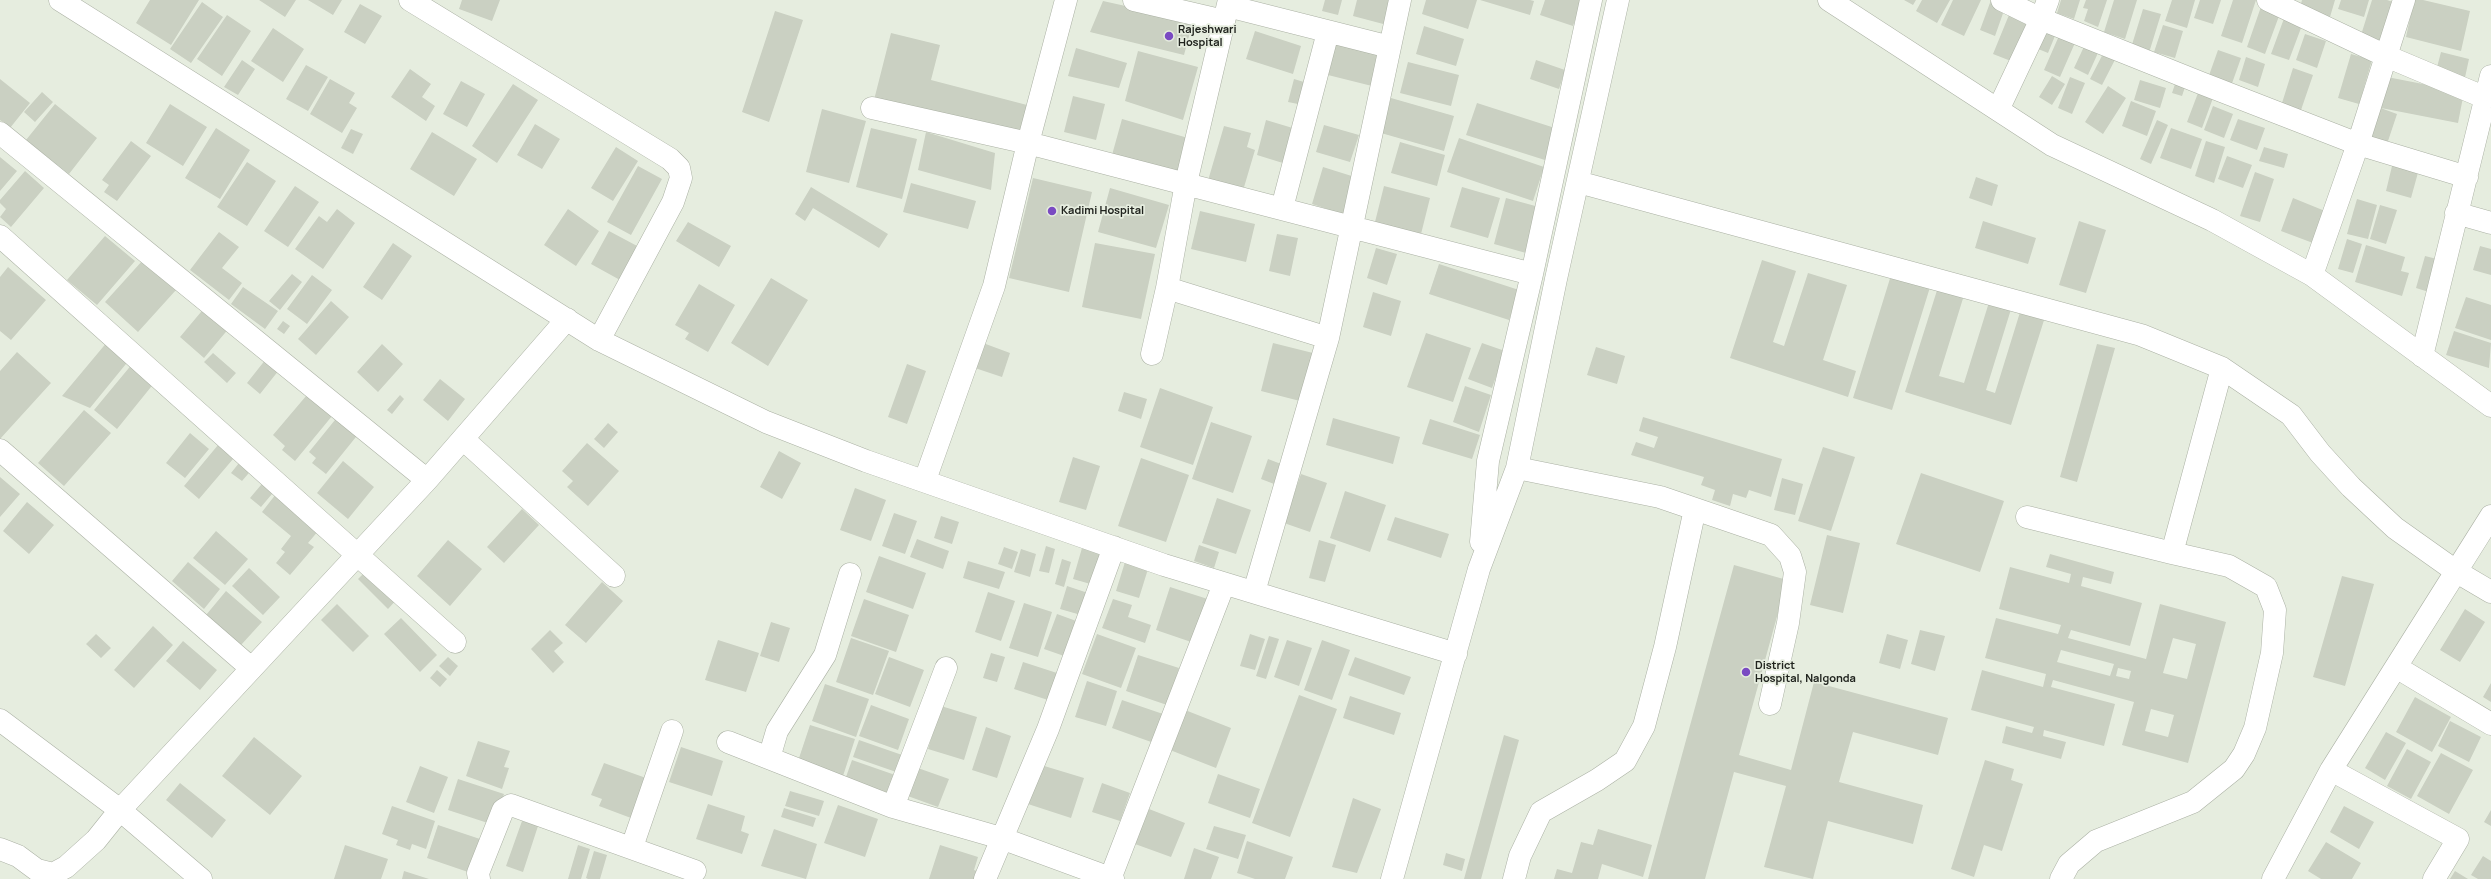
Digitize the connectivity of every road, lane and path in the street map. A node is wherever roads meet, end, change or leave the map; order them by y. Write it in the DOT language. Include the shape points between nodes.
graph roads {
  1 [pos="60,0"];
  2 [pos="410,0"];
  3 [pos="1066,0"];
  4 [pos="1134,0"];
  5 [pos="1400,0"];
  6 [pos="1591,0"];
  7 [pos="1618,0"];
  8 [pos="1829,0"];
  9 [pos="2002,0"];
  10 [pos="2268,0"];
  11 [pos="2404,0"];
  12 [pos="1227,9"];
  13 [pos="2045,9"];
  14 [pos="1328,32"];
  15 [pos="1390,47"];
  16 [pos="2386,56"];
  17 [pos="2491,76"];
  18 [pos="2486,98"];
  19 [pos="872,108"];
  20 [pos="1998,110"];
  21 [pos="0,133"];
  22 [pos="1028,143"];
  23 [pos="2358,144"];
  24 [pos="2467,177"];
  25 [pos="1578,182"];
  26 [pos="1186,183"];
  27 [pos="1282,208"];
  28 [pos="2456,213"];
  29 [pos="2491,223"];
  30 [pos="1351,226"];
  31 [pos="0,236"];
  32 [pos="1532,274"];
  33 [pos="2312,275"];
  34 [pos="1167,288"];
  35 [pos="567,319"];
  36 [pos="1328,338"];
  37 [pos="599,340"];
  38 [pos="1152,354"];
  39 [pos="2422,356"];
  40 [pos="2222,368"];
  41 [pos="2491,406"];
  42 [pos="463,439"];
  43 [pos="0,450"];
  44 [pos="1517,468"];
  45 [pos="426,480"];
  46 [pos="924,480"];
  47 [pos="1696,509"];
  48 [pos="2491,516"];
  49 [pos="2027,517"];
  50 [pos="1114,547"];
  51 [pos="357,552"];
  52 [pos="2172,553"];
  53 [pos="1479,569"];
  54 [pos="2457,572"];
  55 [pos="850,574"];
  56 [pos="614,576"];
  57 [pos="1224,584"];
  58 [pos="1254,592"];
  59 [pos="2491,592"];
  60 [pos="455,642"];
  61 [pos="1456,654"];
  62 [pos="2396,667"];
  63 [pos="251,668"];
  64 [pos="946,668"];
  65 [pos="1770,704"];
  66 [pos="0,720"];
  67 [pos="2491,724"];
  68 [pos="672,731"];
  69 [pos="728,742"];
  70 [pos="769,758"];
  71 [pos="2331,770"];
  72 [pos="893,807"];
  73 [pos="120,810"];
  74 [pos="1001,838"];
  75 [pos="632,847"];
  76 [pos="0,849"];
  77 [pos="695,871"];
  78 [pos="49,876"];
  79 [pos="201,879"];
  80 [pos="479,879"];
  81 [pos="985,879"];
  82 [pos="1111,879"];
  83 [pos="1392,879"];
  84 [pos="1514,879"];
  85 [pos="2061,879"];
  86 [pos="2272,879"];
  87 [pos="2434,879"];
  1 -- 35 [label="street"];
  2 -- 37 [label="street" via="670,159 679,168 681,178 673,202"];
  3 -- 22 [label="street"];
  4 -- 12 [label="street"];
  5 -- 15 [label="street"];
  6 -- 32 [label="street"];
  7 -- 25 [label="street"];
  8 -- 20 [label="street"];
  9 -- 13 [label="street"];
  10 -- 16 [label="street"];
  11 -- 16 [label="street"];
  12 -- 14 [label="street"];
  12 -- 26 [label="street"];
  13 -- 20 [label="street"];
  13 -- 23 [label="street"];
  14 -- 15 [label="street"];
  14 -- 27 [label="street"];
  15 -- 30 [label="street"];
  16 -- 18 [label="street"];
  16 -- 23 [label="street"];
  17 -- 18 [label="street"];
  18 -- 24 [label="street"];
  19 -- 22 [label="street"];
  20 -- 33 [label="street" via="2052,145 2212,220"];
  21 -- 45 [label="street"];
  22 -- 26 [label="street"];
  22 -- 46 [label="street" via="994,286"];
  23 -- 24 [label="street"];
  23 -- 33 [label="street"];
  24 -- 28 [label="street"];
  25 -- 40 [label="street" via="2141,335"];
  25 -- 44 [label="street"];
  26 -- 27 [label="street"];
  26 -- 34 [label="street"];
  27 -- 30 [label="street"];
  28 -- 29 [label="street"];
  28 -- 39 [label="street"];
  30 -- 32 [label="street"];
  30 -- 36 [label="street"];
  31 -- 51 [label="street"];
  32 -- 53 [label="street" via="1488,460"];
  33 -- 39 [label="street"];
  34 -- 36 [label="street"];
  34 -- 38 [label="street"];
  35 -- 37 [label="street"];
  35 -- 42 [label="street"];
  36 -- 58 [label="street"];
  37 -- 46 [label="street" via="766,422 866,461"];
  39 -- 41 [label="street"];
  40 -- 52 [label="street"];
  40 -- 54 [label="street" via="2291,415 2320,453 2351,487 2395,528"];
  42 -- 45 [label="street"];
  42 -- 56 [label="street"];
  43 -- 63 [label="street"];
  44 -- 47 [label="street" via="1660,497"];
  44 -- 53 [label="street"];
  45 -- 51 [label="street"];
  46 -- 50 [label="street"];
  47 -- 65 [label="street" via="1771,535 1790,556 1795,572 1792,597"];
  47 -- 84 [label="street" via="1665,647 1644,726 1625,761 1541,812 1520,856"];
  48 -- 54 [label="street"];
  49 -- 52 [label="street"];
  50 -- 57 [label="street"];
  50 -- 74 [label="street" via="1048,729"];
  51 -- 60 [label="street"];
  51 -- 63 [label="street"];
  52 -- 85 [label="street" via="2229,566 2266,587 2275,610 2272,653 2255,728 2244,754 2234,769 2193,802 2096,841 2069,864"];
  53 -- 61 [label="street"];
  54 -- 59 [label="street"];
  54 -- 62 [label="street"];
  55 -- 70 [label="street" via="825,655 777,731"];
  57 -- 58 [label="street"];
  57 -- 82 [label="street"];
  58 -- 61 [label="street"];
  61 -- 83 [label="street"];
  62 -- 67 [label="street"];
  62 -- 71 [label="street"];
  63 -- 73 [label="street"];
  64 -- 72 [label="street"];
  66 -- 73 [label="street"];
  68 -- 75 [label="street"];
  69 -- 70 [label="street"];
  70 -- 72 [label="street"];
  71 -- 86 [label="street"];
  71 -- 87 [label="street" via="2458,839"];
  72 -- 74 [label="street"];
  73 -- 78 [label="street" via="96,840 66,867"];
  73 -- 79 [label="street"];
  74 -- 81 [label="street"];
  74 -- 82 [label="street"];
  75 -- 77 [label="street"];
  75 -- 80 [label="street" via="510,805 503,810 478,873"];
  76 -- 78 [label="street" via="18,856"];
}
